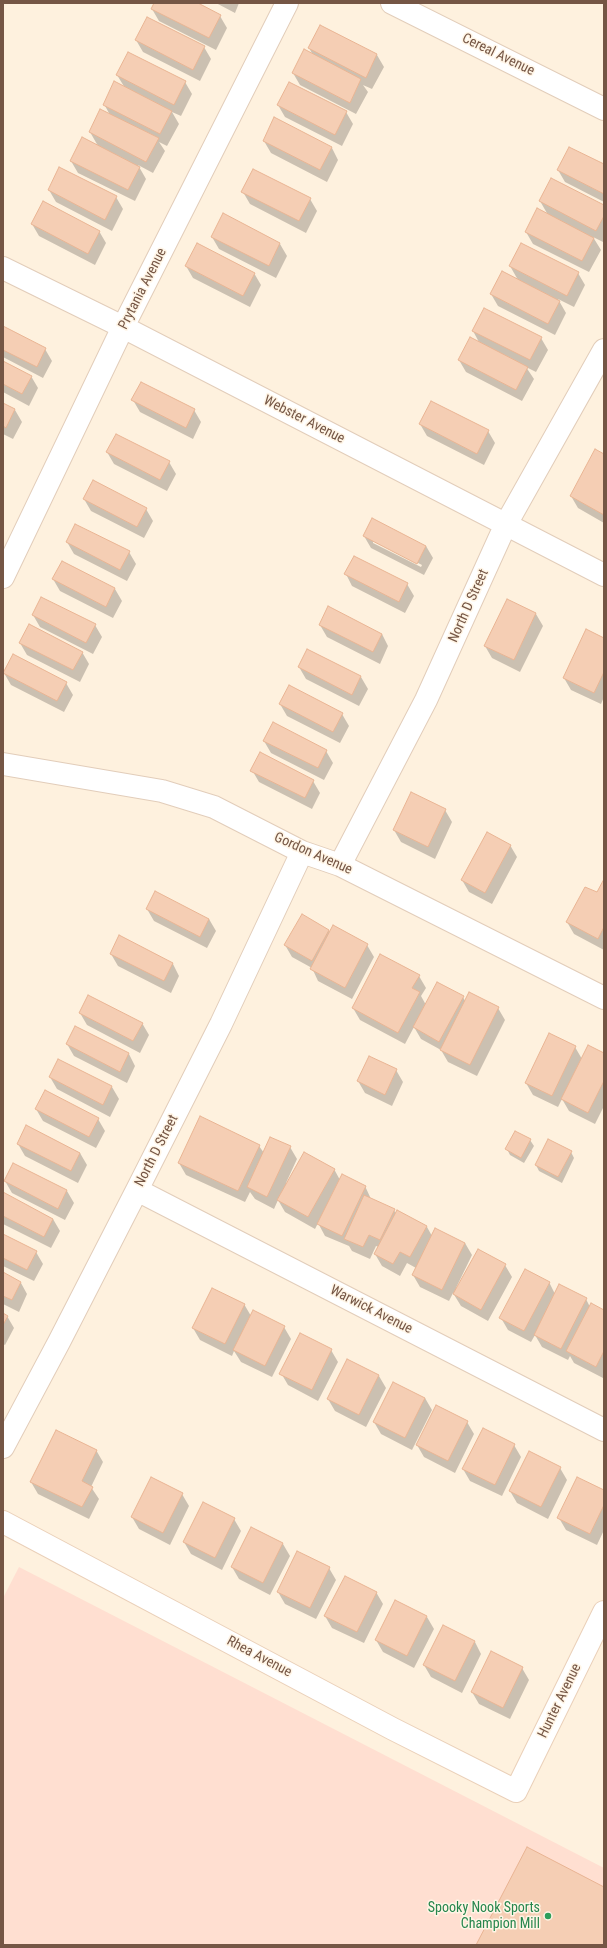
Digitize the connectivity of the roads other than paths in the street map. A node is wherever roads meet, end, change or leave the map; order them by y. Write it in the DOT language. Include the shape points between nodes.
graph roads {
  1 [pos="287,3"];
  2 [pos="392,3"];
  3 [pos="604,109"];
  4 [pos="3,268"];
  5 [pos="123,327"];
  6 [pos="604,350"];
  7 [pos="505,526"];
  8 [pos="604,575"];
  9 [pos="3,577"];
  10 [pos="3,764"];
  11 [pos="302,852"];
  12 [pos="340,865"];
  13 [pos="604,998"];
  14 [pos="137,1190"];
  15 [pos="604,1430"];
  16 [pos="3,1447"];
  17 [pos="3,1522"];
  18 [pos="604,1612"];
  19 [pos="516,1791"];
  1 -- 5 [label="street, Prytania Avenue"];
  2 -- 3 [label="street, Cereal Avenue"];
  4 -- 5 [label="street, Webster Avenue"];
  5 -- 7 [label="street, Webster Avenue"];
  5 -- 9 [label="street, Prytania Avenue"];
  6 -- 7 [label="street, North D Street"];
  7 -- 8 [label="street, Webster Avenue"];
  7 -- 12 [label="street, North D Street" via="426,700"];
  10 -- 11 [label="street, Gordon Avenue" via="162,791 214,807"];
  11 -- 12 [label="street, Gordon Avenue"];
  11 -- 14 [label="street, North D Street" via="221,1024"];
  12 -- 13 [label="street, Gordon Avenue"];
  14 -- 15 [label="street, Warwick Avenue"];
  14 -- 16 [label="street, North D Street"];
  17 -- 19 [label="street, Rhea Avenue" via="393,1729"];
  18 -- 19 [label="street, Hunter Avenue"];
}
